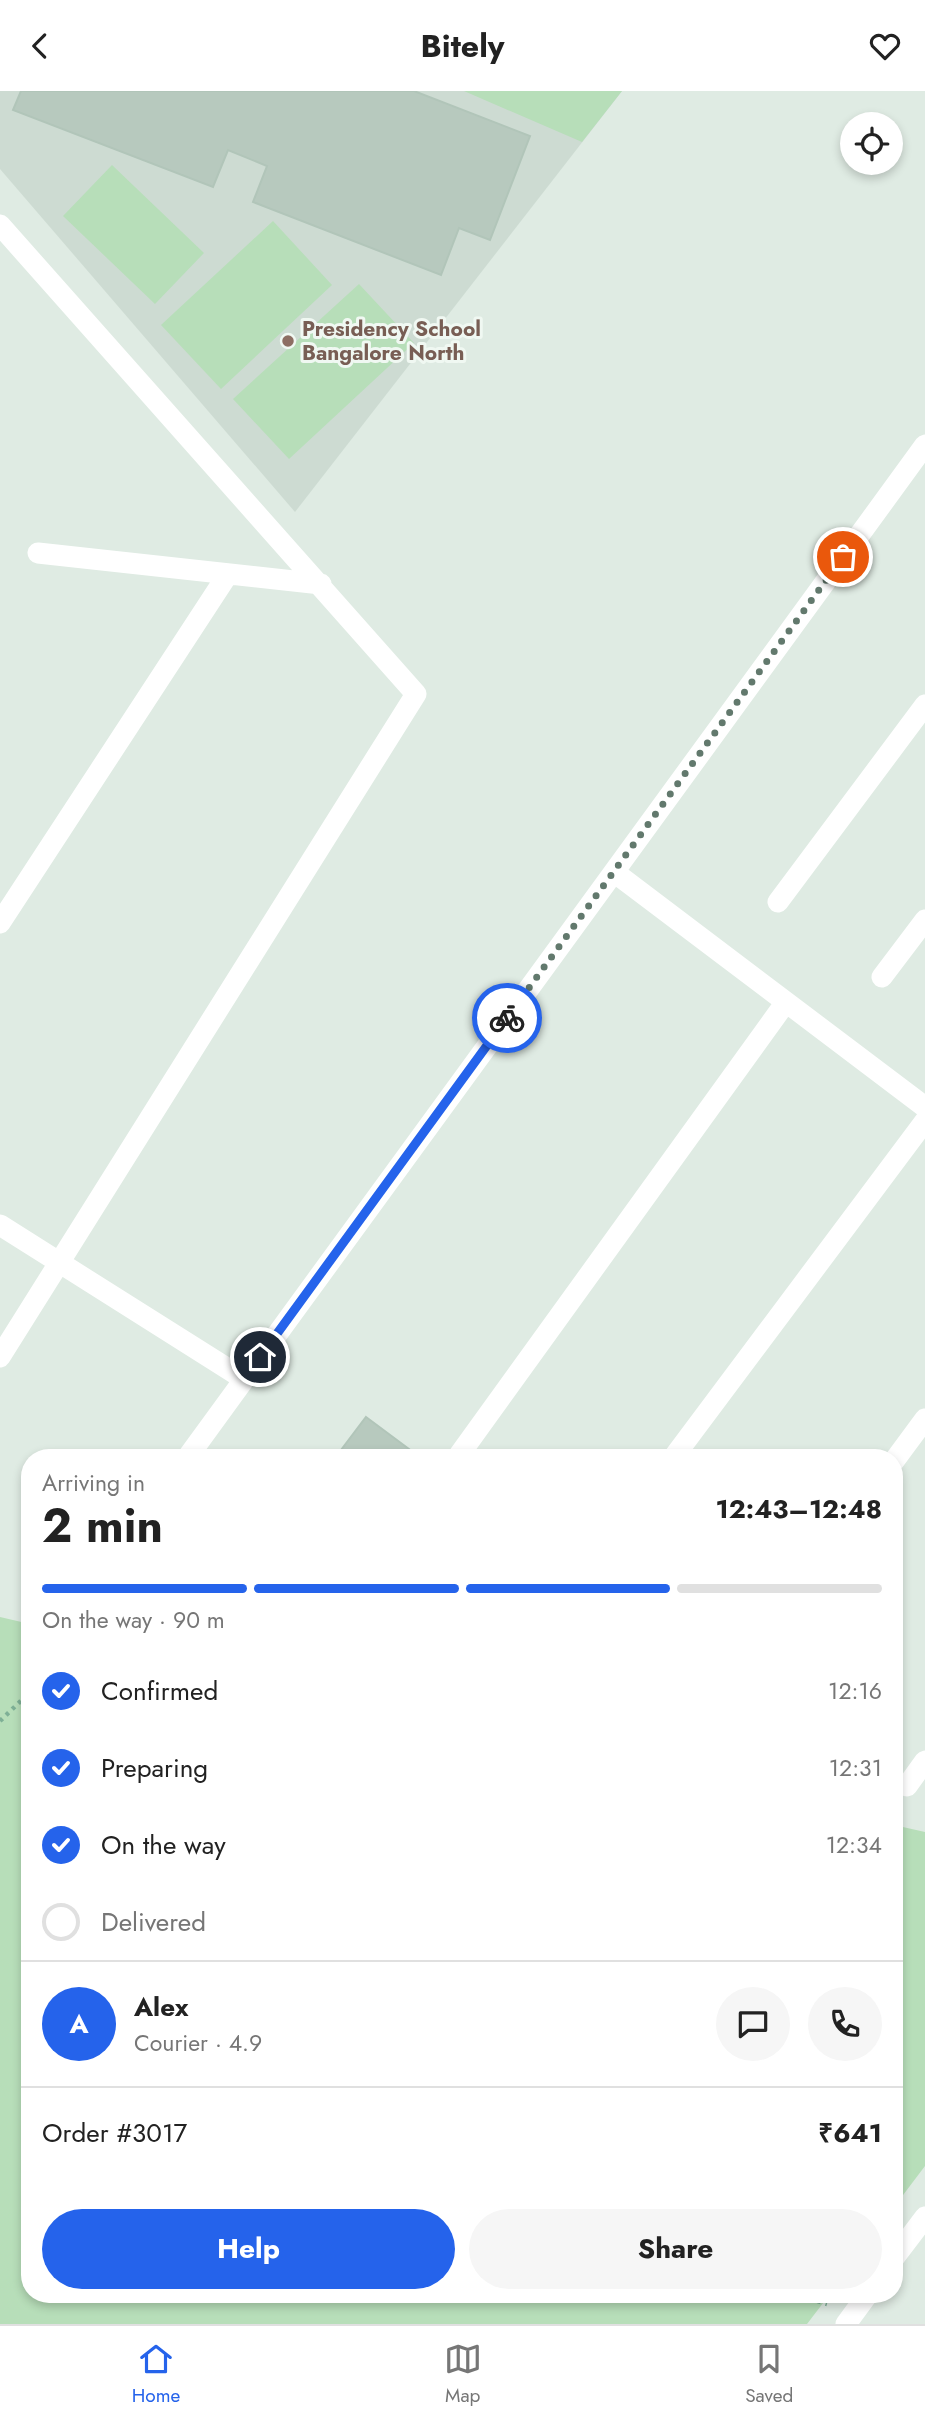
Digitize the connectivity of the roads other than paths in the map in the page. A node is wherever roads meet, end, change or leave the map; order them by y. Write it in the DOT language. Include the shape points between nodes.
graph roads {
  1 [pos="1,228"];
  2 [pos="925,445"];
  3 [pos="38,553"];
  4 [pos="228,573"];
  5 [pos="321,584"];
  6 [pos="925,705"];
  7 [pos="614,871"];
  8 [pos="778,902"];
  9 [pos="925,920"];
  10 [pos="0,923"];
  11 [pos="882,977"];
  12 [pos="786,1002"];
  13 [pos="925,1107"];
  14 [pos="925,1121"];
  15 [pos="0,1225"];
  16 [pos="60,1262"];
  17 [pos="0,1357"];
  18 [pos="244,1379"];
  19 [pos="925,1419"];
  20 [pos="193,1449"];
  21 [pos="463,1449"];
  22 [pos="680,1449"];
  23 [pos="903,1449"];
  24 [pos="925,1761"];
  25 [pos="907,1786"];
  26 [pos="925,2217"];
  27 [pos="903,2246"];
  28 [pos="861,2303"];
  29 [pos="846,2324"];
  1 -- 5 [label="street"];
  2 -- 7 [label="street"];
  3 -- 4 [label="street"];
  4 -- 5 [label="street"];
  4 -- 10 [label="street"];
  5 -- 16 [label="street" via="416,694"];
  6 -- 8 [label="street"];
  7 -- 12 [label="street"];
  7 -- 18 [label="street"];
  9 -- 11 [label="street"];
  12 -- 13 [label="street"];
  12 -- 21 [label="street"];
  14 -- 22 [label="street"];
  15 -- 16 [label="street"];
  16 -- 17 [label="street"];
  16 -- 18 [label="street"];
  18 -- 20 [label="street"];
  19 -- 23 [label="street"];
  24 -- 25 [label="street"];
  26 -- 27 [label="street"];
  28 -- 29 [label="street"];
}
